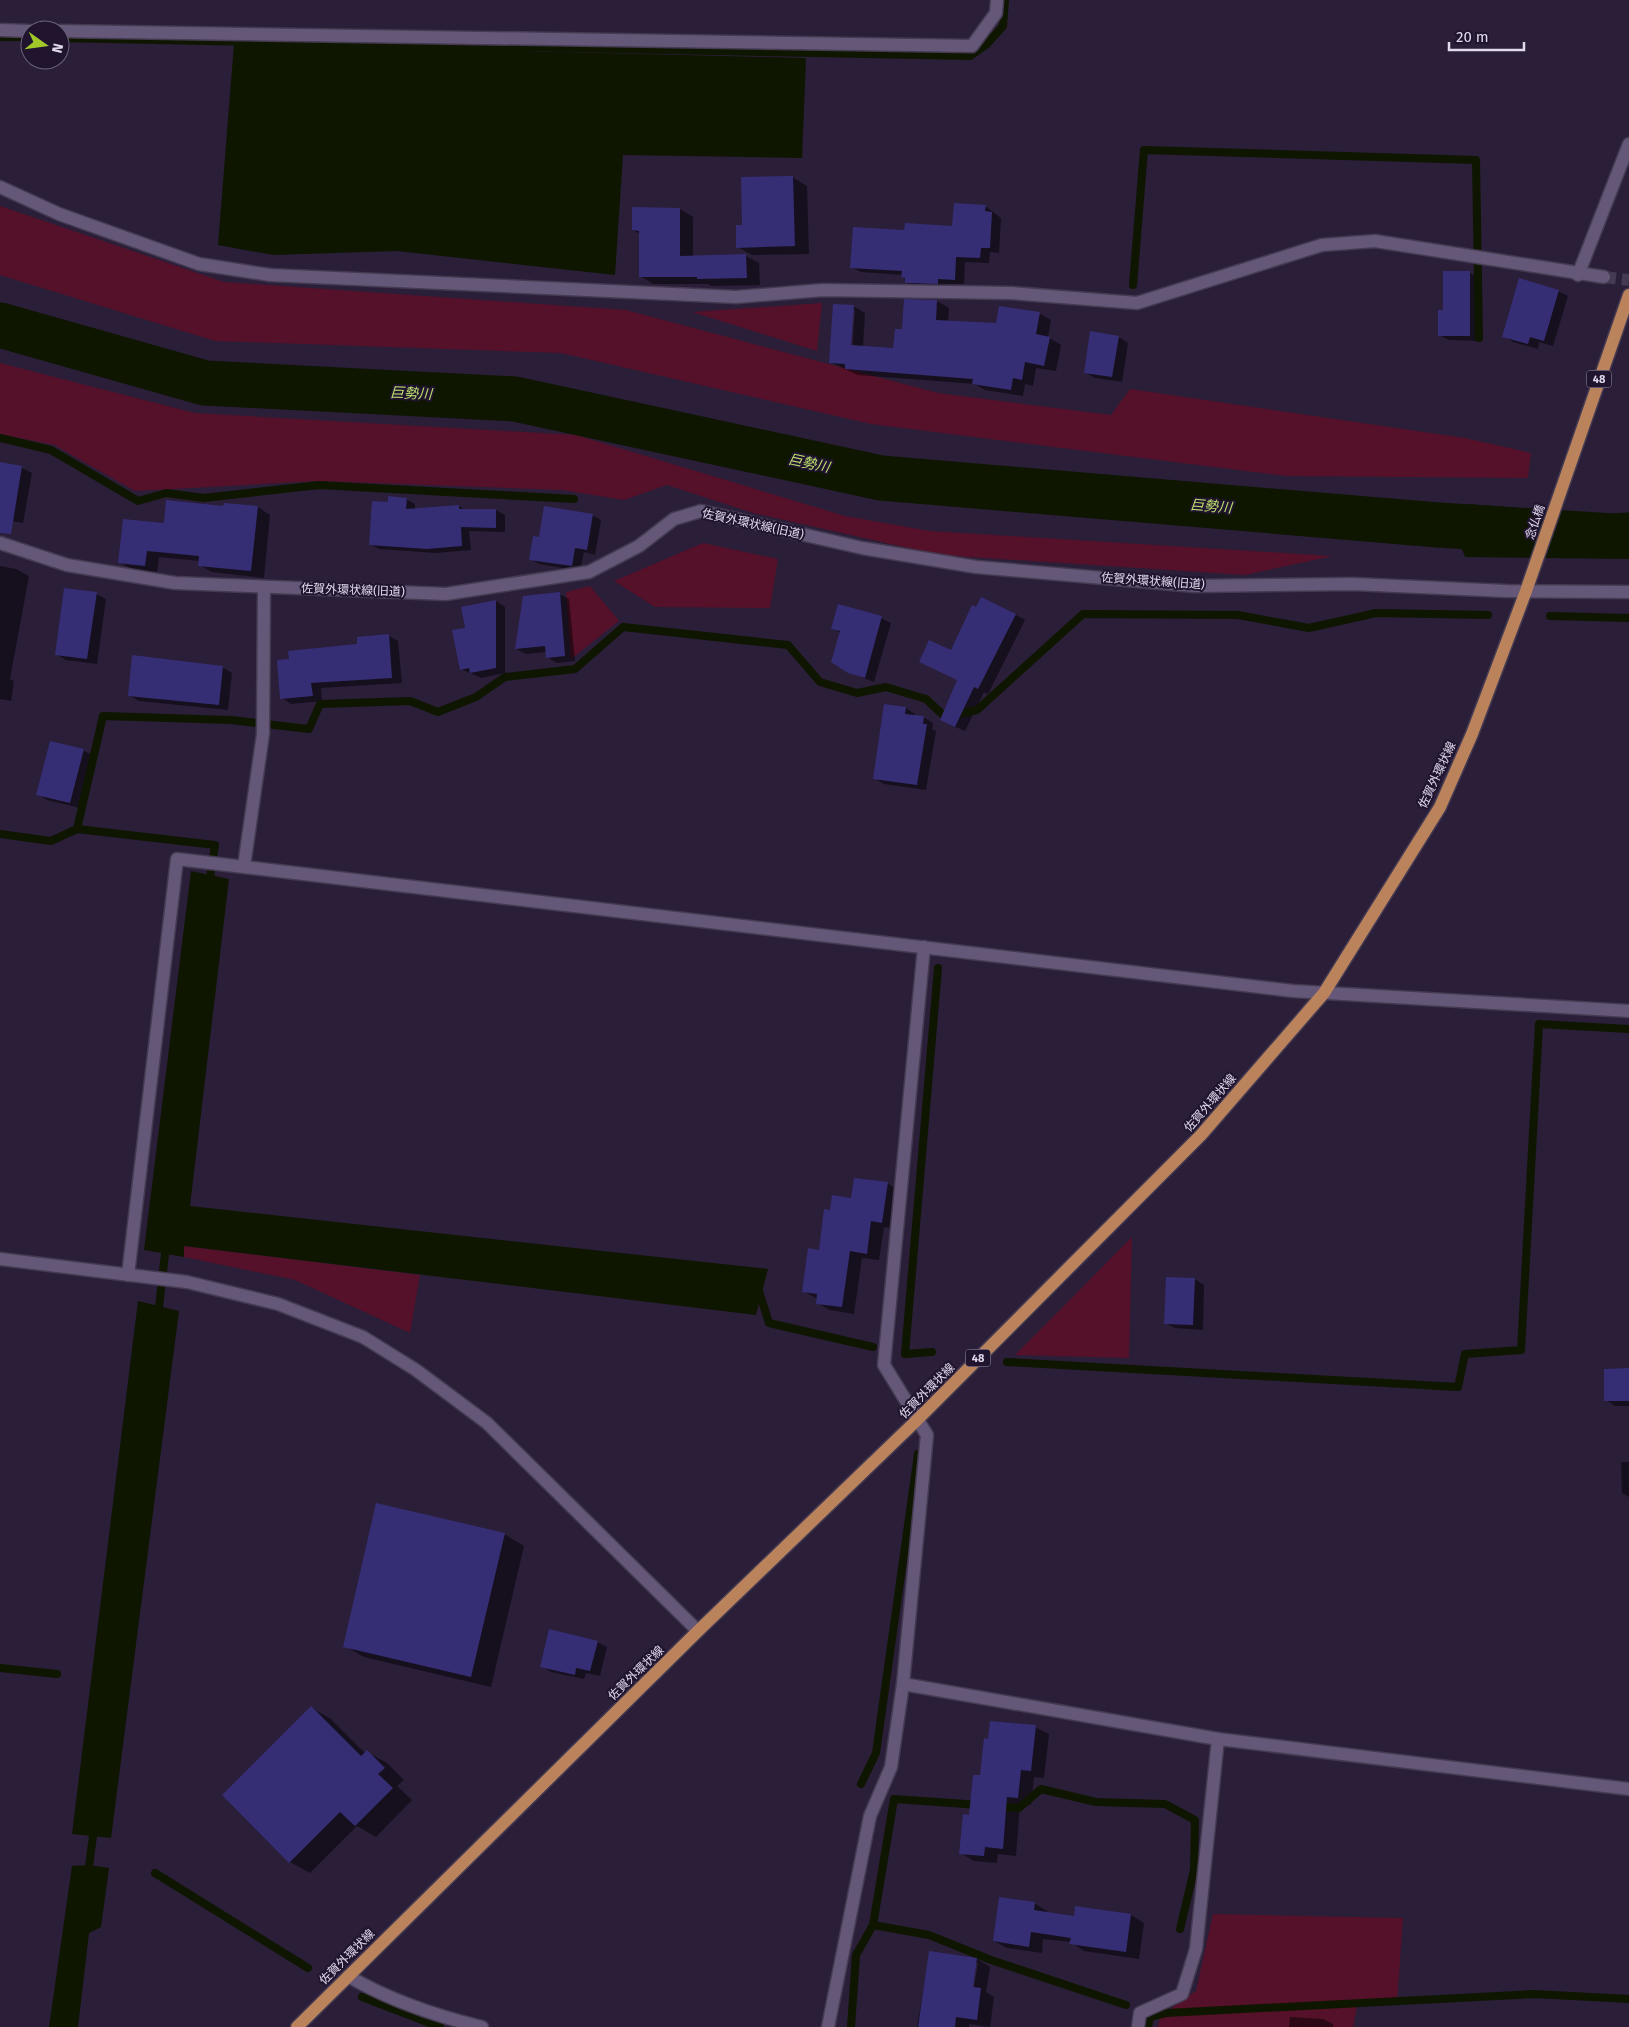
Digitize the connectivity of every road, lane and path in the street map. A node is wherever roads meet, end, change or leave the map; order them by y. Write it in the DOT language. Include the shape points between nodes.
graph roads {
  1 [pos="997,0"];
  2 [pos="0,30"];
  3 [pos="20,31"];
  4 [pos="70,31"];
  5 [pos="1629,144"];
  6 [pos="0,187"];
  7 [pos="1578,275"];
  8 [pos="1604,277"];
  9 [pos="1629,295"];
  10 [pos="0,543"];
  11 [pos="264,587"];
  12 [pos="1526,591"];
  13 [pos="1629,592"];
  14 [pos="244,866"];
  15 [pos="924,947"];
  16 [pos="1324,993"];
  17 [pos="1629,1011"];
  18 [pos="0,1259"];
  19 [pos="128,1275"];
  20 [pos="916,1421"];
  21 [pos="698,1632"];
  22 [pos="903,1684"];
  23 [pos="1218,1739"];
  24 [pos="1629,1789"];
  25 [pos="348,1976"];
  26 [pos="297,2027"];
  27 [pos="482,2027"];
  28 [pos="828,2027"];
  29 [pos="1138,2027"];
  1 -- 4 [label="street" via="996,13 972,46"];
  2 -- 3 [label="street"];
  5 -- 7 [label="street"];
  6 -- 7 [label="street" via="59,214 199,264 270,275 736,297 822,290 1011,292 1137,303 1322,244 1375,241"];
  7 -- 8 [label="street"];
  9 -- 12 [label="main road, 念仏橋 / 48"];
  10 -- 11 [label="street, 佐賀外環状線(旧道)" via="67,565 175,583"];
  11 -- 12 [label="street, 佐賀外環状線(旧道)" via="446,594 589,572 638,546 674,519 701,511 862,548 976,567 1195,586 1353,584"];
  11 -- 14 [label="street" via="263,734"];
  12 -- 13 [label="street, 佐賀外環状線(旧道)"];
  12 -- 16 [label="main road, 佐賀外環状線 / 48" via="1472,734 1440,806"];
  14 -- 15 [label="street"];
  14 -- 19 [label="street" via="178,859"];
  15 -- 16 [label="street"];
  15 -- 20 [label="street" via="884,1365"];
  16 -- 17 [label="street"];
  16 -- 20 [label="main road, 佐賀外環状線 / 48" via="1201,1135"];
  18 -- 19 [label="street"];
  19 -- 21 [label="street" via="187,1282 278,1304 363,1337 416,1370 487,1423"];
  20 -- 21 [label="main road, 佐賀外環状線 / 48"];
  20 -- 22 [label="street" via="927,1435"];
  21 -- 25 [label="main road, 佐賀外環状線 / 48"];
  22 -- 23 [label="street"];
  22 -- 28 [label="street" via="891,1767 870,1816"];
  23 -- 24 [label="street"];
  23 -- 29 [label="street" via="1196,1949 1182,1994 1140,2013"];
  25 -- 26 [label="main road, 佐賀外環状線 / 48"];
  25 -- 27 [label="street" via="446,2018"];
}
